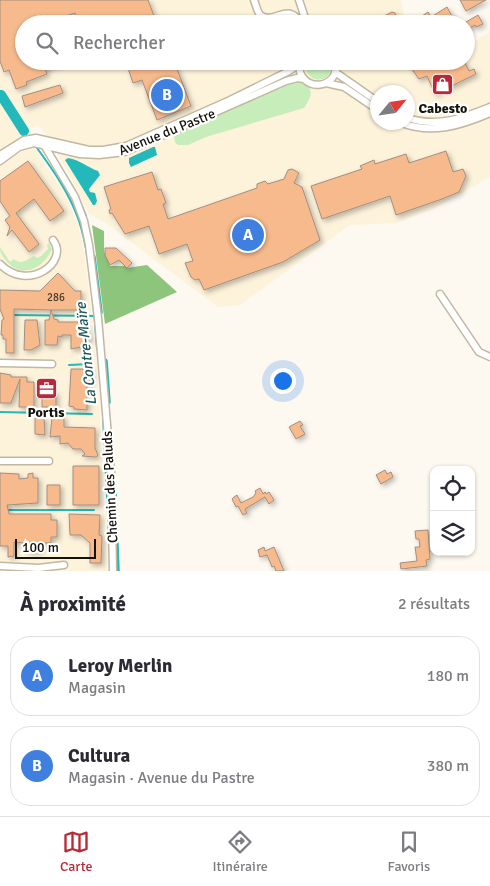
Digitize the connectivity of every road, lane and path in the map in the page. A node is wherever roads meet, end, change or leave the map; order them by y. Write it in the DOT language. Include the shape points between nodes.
graph roads {
  1 [pos="254,0"];
  2 [pos="299,1"];
  3 [pos="286,11"];
  4 [pos="261,15"];
  5 [pos="275,15"];
  6 [pos="296,15"];
  7 [pos="304,15"];
  8 [pos="290,70"];
  9 [pos="300,70"];
  10 [pos="336,72"];
  11 [pos="304,79"];
  12 [pos="326,83"];
  13 [pos="370,96"];
  14 [pos="370,105"];
  15 [pos="490,107"];
  16 [pos="490,113"];
  17 [pos="415,120"];
  18 [pos="415,127"];
  19 [pos="44,145"];
  20 [pos="0,155"];
  21 [pos="0,161"];
  22 [pos="53,240"];
  23 [pos="0,264"];
  24 [pos="440,294"];
  25 [pos="490,358"];
  26 [pos="0,363"];
  27 [pos="52,364"];
  28 [pos="0,461"];
  29 [pos="50,461"];
  30 [pos="64,565"];
  31 [pos="0,566"];
  32 [pos="113,571"];
  1 -- 4 [label="street"];
  2 -- 3 [label="street"];
  2 -- 7 [label="street"];
  3 -- 5 [label="street"];
  3 -- 6 [label="street"];
  8 -- 20 [label="street, Avenue du Pastre" via="126,146 89,150 44,139 27,139"];
  9 -- 11 [label="street"];
  10 -- 12 [label="street"];
  10 -- 13 [label="street"];
  11 -- 12 [label="street" via="314,85"];
  11 -- 19 [label="street, Avenue du Pastre" via="286,81 124,152 80,154"];
  12 -- 14 [label="street" via="344,87"];
  15 -- 17 [label="street" via="447,122"];
  16 -- 18 [label="street" via="444,129"];
  19 -- 21 [label="street, Avenue du Pastre" via="27,144"];
  19 -- 32 [label="street, Chemin des Paluds" via="75,197 90,244 111,472"];
  22 -- 23 [label="street" via="57,246 56,257 40,273 29,277 17,276"];
  24 -- 25 [label="street" via="479,352"];
  26 -- 27 [label="street"];
  28 -- 29 [label="street"];
  30 -- 31 [label="street" via="38,568"];
}
